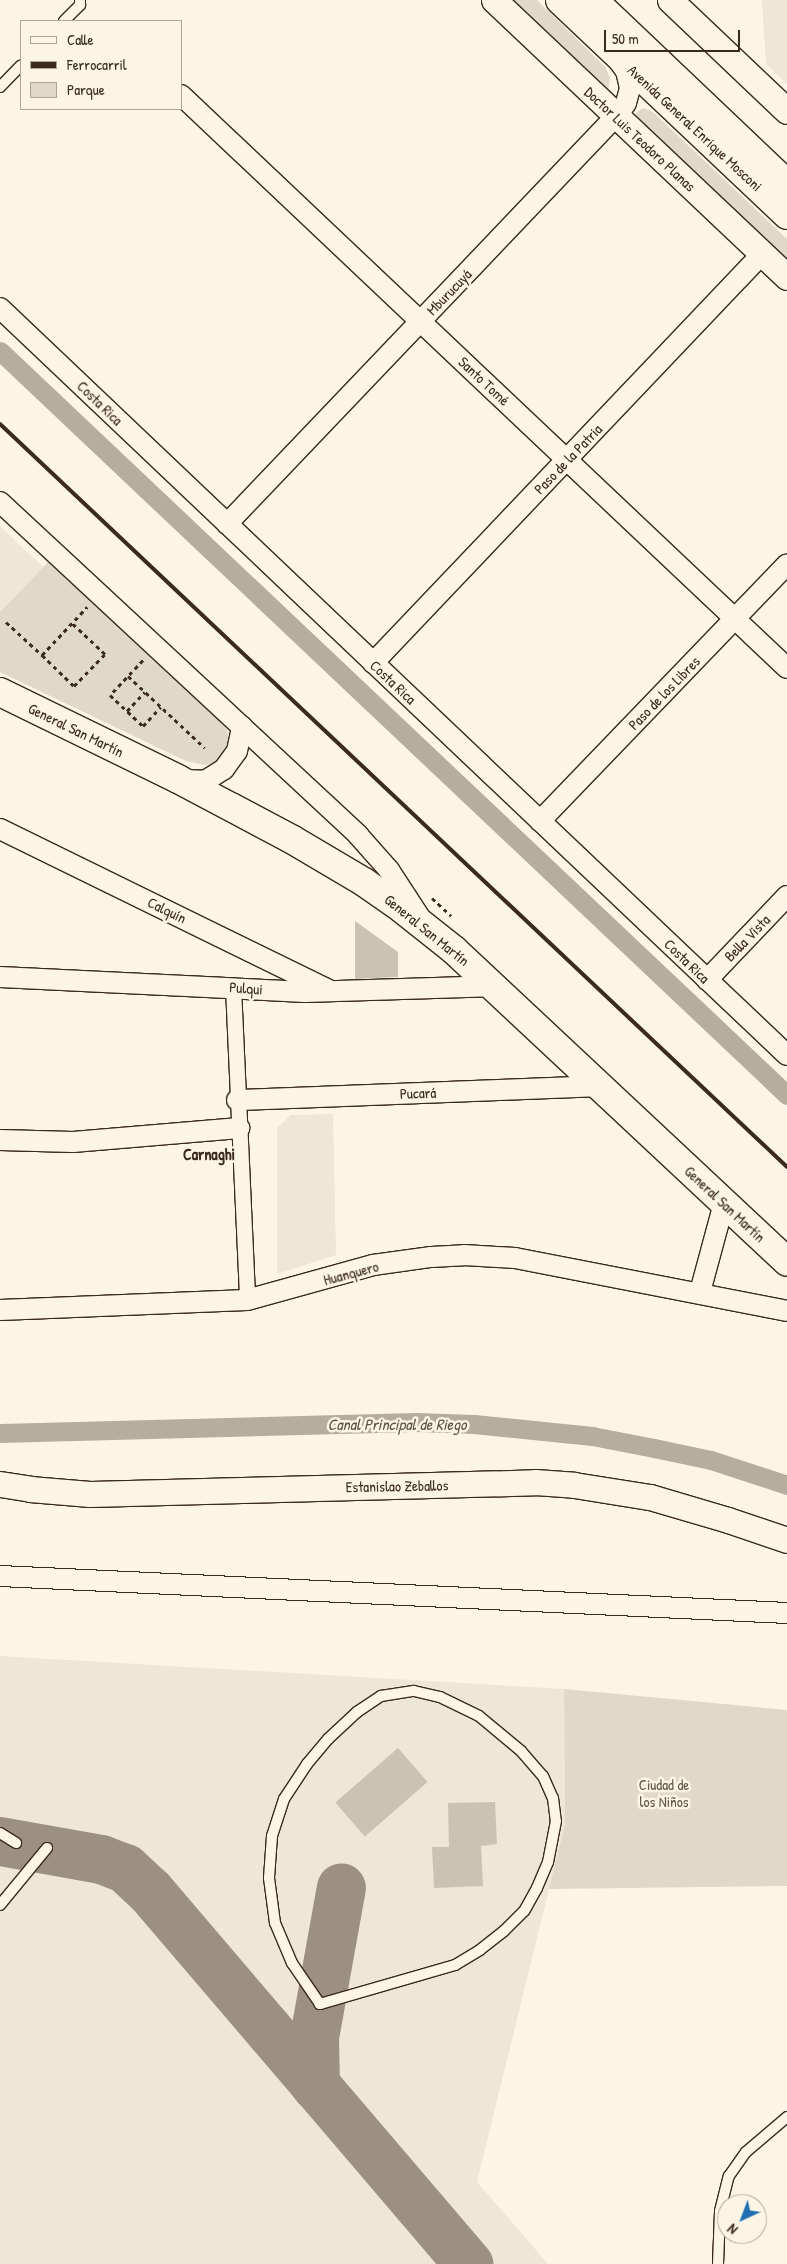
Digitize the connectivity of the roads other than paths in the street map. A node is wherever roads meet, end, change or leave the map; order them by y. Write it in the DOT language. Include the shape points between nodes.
graph roads {
  1 [pos="80,0"];
  2 [pos="494,0"];
  3 [pos="560,0"];
  4 [pos="593,0"];
  5 [pos="670,0"];
  6 [pos="65,20"];
  7 [pos="610,48"];
  8 [pos="20,66"];
  9 [pos="0,87"];
  10 [pos="182,96"];
  11 [pos="787,110"];
  12 [pos="616,117"];
  13 [pos="787,184"];
  14 [pos="787,216"];
  15 [pos="762,254"];
  16 [pos="787,277"];
  17 [pos="0,308"];
  18 [pos="421,321"];
  19 [pos="567,460"];
  20 [pos="0,502"];
  21 [pos="227,524"];
  22 [pos="787,564"];
  23 [pos="735,618"];
  24 [pos="374,663"];
  25 [pos="787,668"];
  26 [pos="0,692"];
  27 [pos="242,727"];
  28 [pos="178,779"];
  29 [pos="540,821"];
  30 [pos="0,829"];
  31 [pos="787,896"];
  32 [pos="425,926"];
  33 [pos="0,977"];
  34 [pos="707,980"];
  35 [pos="492,986"];
  36 [pos="232,987"];
  37 [pos="334,992"];
  38 [pos="787,1055"];
  39 [pos="599,1086"];
  40 [pos="237,1100"];
  41 [pos="239,1128"];
  42 [pos="0,1140"];
  43 [pos="724,1203"];
  44 [pos="787,1262"];
  45 [pos="700,1292"];
  46 [pos="247,1300"];
  47 [pos="0,1310"];
  48 [pos="787,1311"];
  49 [pos="0,1484"];
  50 [pos="787,1540"];
  51 [pos="0,1576"];
  52 [pos="787,1612"];
  53 [pos="0,1833"];
  54 [pos="16,1843"];
  55 [pos="47,1848"];
  56 [pos="0,1905"];
  57 [pos="320,2004"];
  58 [pos="787,2117"];
  59 [pos="718,2264"];
  1 -- 6 [label="lane" via="80,5"];
  2 -- 12 [label="street, Doctor Luis Teodoro Planas"];
  3 -- 7 [label="main road, Avenida General Enrique Mosconi"];
  4 -- 13 [label="main road, Avenida General Enrique Mosconi"];
  5 -- 11 [label="street"];
  7 -- 12 [label="street, Mburucuyá" via="626,71 630,88 626,103"];
  7 -- 14 [label="main road, Avenida General Enrique Mosconi"];
  8 -- 9 [label="lane"];
  10 -- 18 [label="street, Santo Tomé"];
  12 -- 15 [label="street, Doctor Luis Teodoro Planas"];
  12 -- 18 [label="street, Mburucuyá"];
  15 -- 16 [label="street, Doctor Luis Teodoro Planas"];
  15 -- 19 [label="street, Paso de la Patria"];
  17 -- 21 [label="street, Costa Rica"];
  18 -- 19 [label="street, Santo Tomé"];
  18 -- 21 [label="street, Mburucuyá"];
  19 -- 23 [label="street, Santo Tomé"];
  19 -- 24 [label="street, Paso de la Patria"];
  20 -- 27 [label="street"];
  21 -- 24 [label="street, Costa Rica"];
  22 -- 23 [label="street, Paso de los Libres"];
  23 -- 25 [label="street, Santo Tomé"];
  23 -- 29 [label="street, Paso de los Libres"];
  24 -- 29 [label="street, Costa Rica"];
  26 -- 28 [label="main road, General San Martín"];
  27 -- 28 [label="street" via="238,751 224,769 205,781"];
  27 -- 32 [label="street" via="373,851"];
  28 -- 32 [label="main road, General San Martín" via="328,860"];
  29 -- 34 [label="street, Costa Rica"];
  30 -- 37 [label="street, Calquín"];
  31 -- 34 [label="street, Bella Vista"];
  32 -- 35 [label="main road, General San Martín"];
  33 -- 36 [label="street, Pulqui"];
  34 -- 38 [label="street, Costa Rica"];
  35 -- 37 [label="street, Pulqui"];
  35 -- 39 [label="main road, General San Martín"];
  36 -- 37 [label="street, Pulqui"];
  36 -- 40 [label="street"];
  39 -- 40 [label="street, Pucará"];
  39 -- 43 [label="main road, General San Martín"];
  40 -- 41 [label="street"];
  41 -- 42 [label="street" via="73,1142"];
  41 -- 46 [label="street"];
  43 -- 44 [label="main road, General San Martín"];
  43 -- 45 [label="street"];
  45 -- 46 [label="street, Huanquero" via="515,1258 464,1255 373,1266"];
  45 -- 48 [label="street, Huanquero"];
  46 -- 47 [label="street, Huanquero"];
  49 -- 50 [label="street, Estanislao Zeballos" via="30,1490 90,1494 535,1482 614,1490 658,1500"];
  51 -- 52 [label="street"];
  53 -- 54 [label="lane"];
  55 -- 56 [label="lane"];
  57 -- 57 [label="lane" via="454,1965 504,1931 524,1911 538,1888 548,1862 556,1820 554,1798 543,1776 521,1751 479,1716 440,1697 414,1691 381,1696 357,1712 307,1764 284,1799 272,1844 269,1878 275,1923 292,1963"];
  58 -- 59 [label="lane" via="746,2152 729,2176 720,2211"];
}
